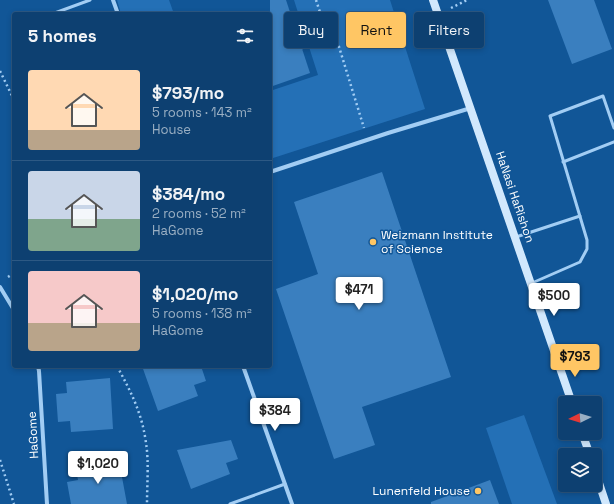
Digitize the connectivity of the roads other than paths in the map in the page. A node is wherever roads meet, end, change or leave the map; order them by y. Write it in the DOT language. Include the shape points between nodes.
graph roads {
  1 [pos="90,0"];
  2 [pos="113,0"];
  3 [pos="433,0"];
  4 [pos="57,12"];
  5 [pos="117,12"];
  6 [pos="471,108"];
  7 [pos="614,128"];
  8 [pos="614,142"];
  9 [pos="563,162"];
  10 [pos="272,171"];
  11 [pos="580,216"];
  12 [pos="516,237"];
  13 [pos="532,283"];
  14 [pos="0,287"];
  15 [pos="12,307"];
  16 [pos="38,368"];
  17 [pos="244,368"];
  18 [pos="570,396"];
  19 [pos="285,484"];
  20 [pos="602,492"];
  21 [pos="47,504"];
  22 [pos="230,504"];
  23 [pos="292,504"];
  24 [pos="606,504"];
  1 -- 4 [label="lane"];
  2 -- 5 [label="street"];
  3 -- 6 [label="street, HaNasi HaRishon"];
  6 -- 10 [label="street"];
  6 -- 12 [label="street, HaNasi HaRishon"];
  7 -- 9 [label="lane" via="603,96 550,116"];
  8 -- 9 [label="lane"];
  9 -- 11 [label="lane"];
  11 -- 12 [label="lane"];
  11 -- 13 [label="lane" via="588,249 580,262"];
  12 -- 13 [label="street, HaNasi HaRishon"];
  13 -- 18 [label="street, HaNasi HaRishon"];
  14 -- 15 [label="street"];
  16 -- 21 [label="street, HaGome"];
  17 -- 19 [label="street"];
  19 -- 22 [label="lane"];
  19 -- 23 [label="street"];
  20 -- 24 [label="street"];
}
